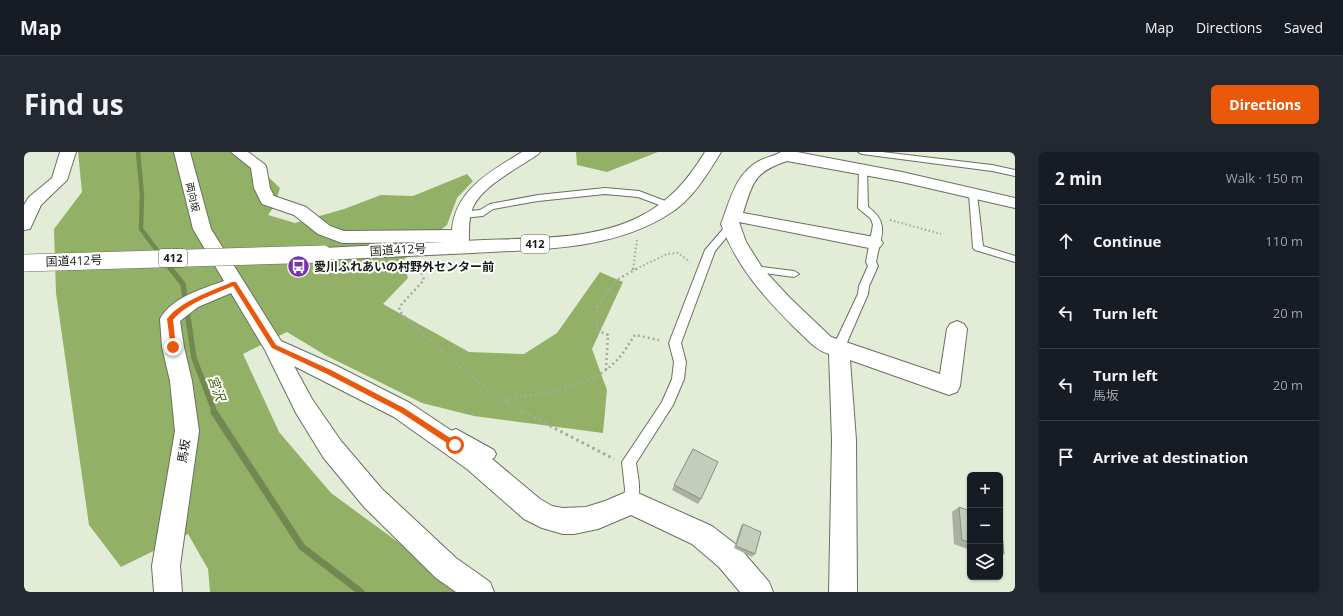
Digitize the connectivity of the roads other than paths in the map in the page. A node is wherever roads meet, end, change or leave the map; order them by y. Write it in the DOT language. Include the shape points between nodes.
graph roads {
  1 [pos="68,152"];
  2 [pos="182,152"];
  3 [pos="239,152"];
  4 [pos="532,152"];
  5 [pos="713,152"];
  6 [pos="862,152"];
  7 [pos="788,154"];
  8 [pos="254,159"];
  9 [pos="863,169"];
  10 [pos="1015,173"];
  11 [pos="973,194"];
  12 [pos="1015,203"];
  13 [pos="670,206"];
  14 [pos="462,216"];
  15 [pos="732,223"];
  16 [pos="24,225"];
  17 [pos="460,242"];
  18 [pos="874,243"];
  19 [pos="1015,258"];
  20 [pos="24,263"];
  21 [pos="754,269"];
  22 [pos="794,274"];
  23 [pos="234,284"];
  24 [pos="957,329"];
  25 [pos="274,346"];
  26 [pos="839,347"];
  27 [pos="443,437"];
  28 [pos="489,454"];
  29 [pos="631,502"];
  30 [pos="168,592"];
  31 [pos="480,592"];
  32 [pos="759,592"];
  33 [pos="843,592"];
  1 -- 16 [label="main road" via="59,180 32,204"];
  2 -- 23 [label="main road, 両向坂" via="198,220"];
  3 -- 8 [label="main road" via="250,161"];
  4 -- 14 [label="main road" via="478,189"];
  5 -- 13 [label="main road, 国道412号 / 412" via="696,181"];
  6 -- 10 [label="lane"];
  7 -- 9 [label="main road"];
  7 -- 15 [label="main road" via="764,164 750,175"];
  8 -- 17 [label="main road" via="268,200 300,211 324,230 342,237"];
  9 -- 11 [label="main road"];
  9 -- 18 [label="lane" via="862,208 874,215 878,221"];
  11 -- 12 [label="main road"];
  11 -- 19 [label="lane" via="978,248"];
  13 -- 14 [label="lane" via="639,194 605,191 531,199 490,207 483,213"];
  13 -- 17 [label="main road, 国道412号 / 412" via="652,219 633,227 580,240 549,244"];
  14 -- 17 [label="main road"];
  15 -- 18 [label="main road"];
  15 -- 21 [label="main road" via="740,249"];
  15 -- 29 [label="lane" via="710,250 675,343 680,362 678,379 667,405 630,462"];
  17 -- 20 [label="main road, 国道412号 / 412, bridge" via="414,249 323,254"];
  18 -- 26 [label="lane" via="871,262 873,266"];
  21 -- 22 [label="lane"];
  21 -- 26 [label="main road" via="760,280 824,343"];
  23 -- 25 [label="main road, 両向坂"];
  23 -- 30 [label="main road, 馬坂" via="203,297 175,313 170,319 188,431 166,566"];
  24 -- 26 [label="main road" via="949,386"];
  25 -- 27 [label="main road" via="402,410"];
  25 -- 31 [label="main road, 両向坂" via="304,406 332,449 373,498 446,568"];
  26 -- 33 [label="main road" via="844,440"];
  27 -- 28 [label="lane" via="454,434"];
  27 -- 29 [label="main road" via="540,514 556,520 577,521 611,512"];
  29 -- 32 [label="main road" via="702,535 729,557"];
}
